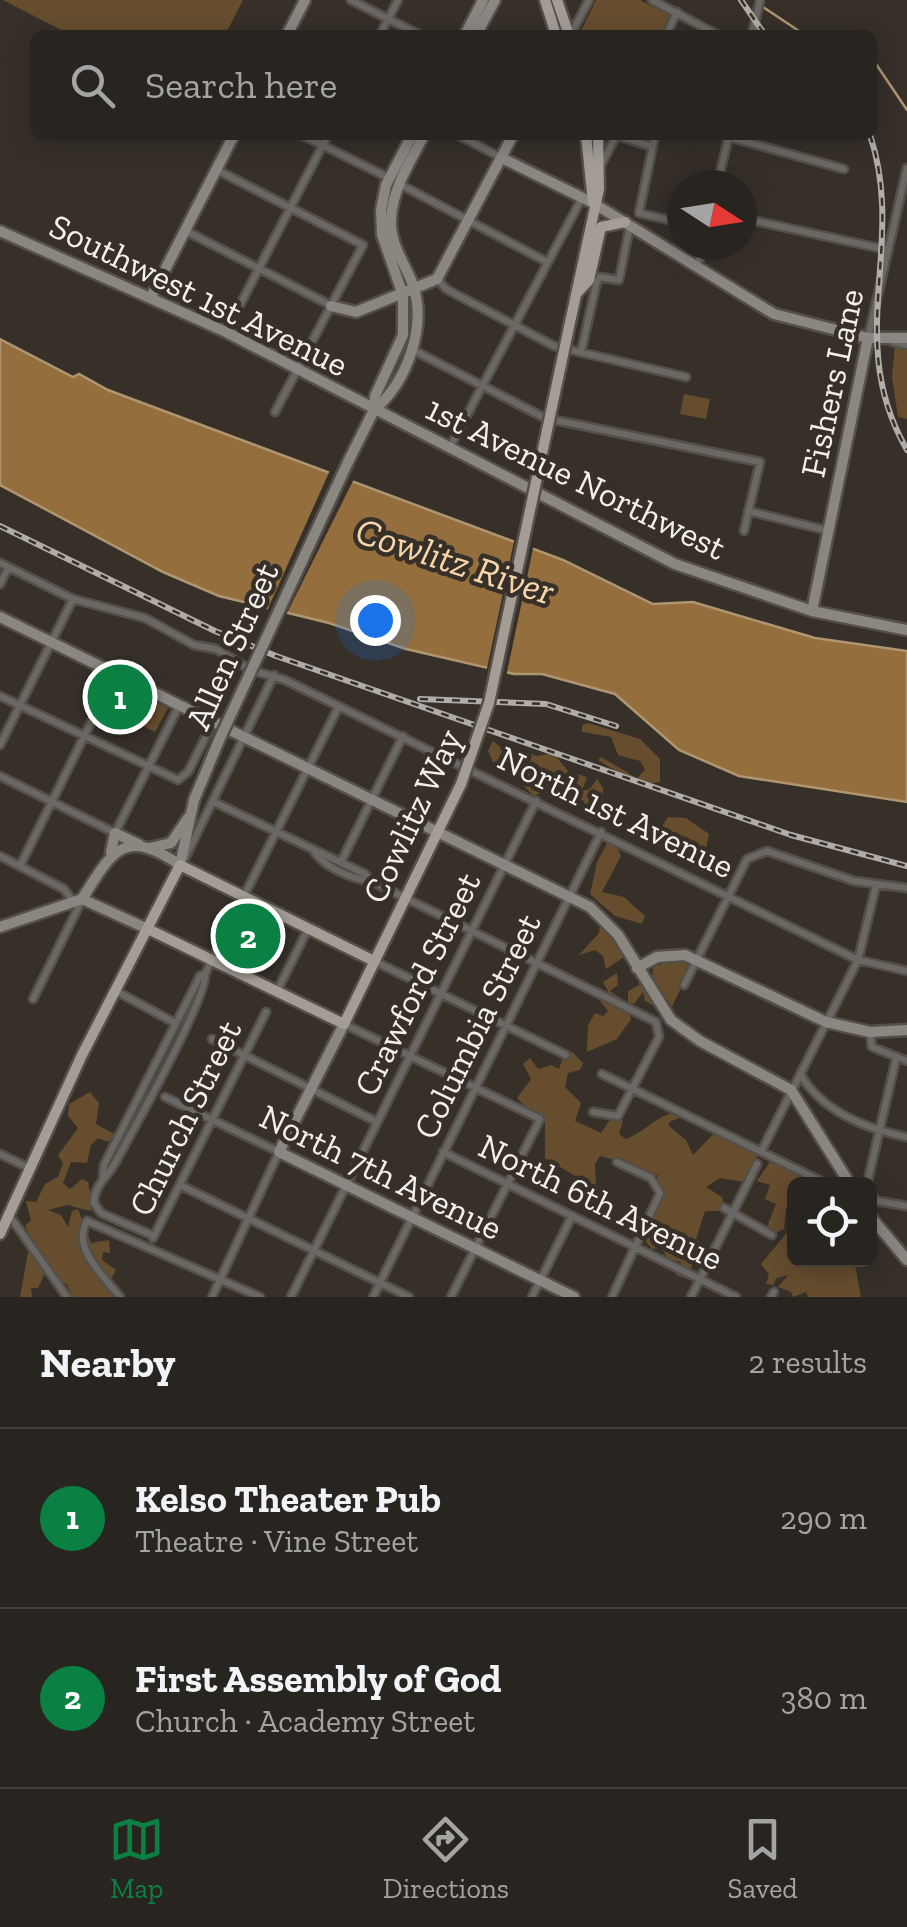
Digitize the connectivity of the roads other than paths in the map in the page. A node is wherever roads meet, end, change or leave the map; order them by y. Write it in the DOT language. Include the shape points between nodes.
graph roads {
  1 [pos="305,0"];
  2 [pos="351,0"];
  3 [pos="398,0"];
  4 [pos="483,0"];
  5 [pos="495,0"];
  6 [pos="544,0"];
  7 [pos="556,0"];
  8 [pos="589,0"];
  9 [pos="652,0"];
  10 [pos="760,0"];
  11 [pos="677,12"];
  12 [pos="388,19"];
  13 [pos="290,30"];
  14 [pos="382,30"];
  15 [pos="410,30"];
  16 [pos="468,30"];
  17 [pos="479,30"];
  18 [pos="554,30"];
  19 [pos="568,30"];
  20 [pos="573,30"];
  21 [pos="668,30"];
  22 [pos="709,30"];
  23 [pos="753,30"];
  24 [pos="231,140"];
  25 [pos="311,140"];
  26 [pos="325,140"];
  27 [pos="409,140"];
  28 [pos="421,140"];
  29 [pos="468,140"];
  30 [pos="511,140"];
  31 [pos="586,140"];
  32 [pos="598,140"];
  33 [pos="614,140"];
  34 [pos="630,140"];
  35 [pos="653,140"];
  36 [pos="728,140"];
  37 [pos="743,140"];
  38 [pos="322,146"];
  39 [pos="650,146"];
  40 [pos="502,158"];
  41 [pos="600,167"];
  42 [pos="907,168"];
  43 [pos="844,169"];
  44 [pos="216,170"];
  45 [pos="721,170"];
  46 [pos="389,178"];
  47 [pos="406,187"];
  48 [pos="588,200"];
  49 [pos="290,208"];
  50 [pos="667,220"];
  51 [pos="469,221"];
  52 [pos="757,221"];
  53 [pos="628,223"];
  54 [pos="0,231"];
  55 [pos="185,231"];
  56 [pos="888,250"];
  57 [pos="699,260"];
  58 [pos="548,262"];
  59 [pos="698,264"];
  60 [pos="258,270"];
  61 [pos="437,279"];
  62 [pos="409,293"];
  63 [pos="576,294"];
  64 [pos="150,297"];
  65 [pos="332,306"];
  66 [pos="515,325"];
  67 [pos="226,332"];
  68 [pos="868,338"];
  69 [pos="907,342"];
  70 [pos="412,350"];
  71 [pos="580,352"];
  72 [pos="298,370"];
  73 [pos="686,377"];
  74 [pos="482,385"];
  75 [pos="374,410"];
  76 [pos="275,412"];
  77 [pos="450,448"];
  78 [pos="748,511"];
  79 [pos="829,530"];
  80 [pos="744,531"];
  81 [pos="4,566"];
  82 [pos="0,584"];
  83 [pos="73,599"];
  84 [pos="812,611"];
  85 [pos="0,617"];
  86 [pos="907,630"];
  87 [pos="51,642"];
  88 [pos="115,672"];
  89 [pos="274,676"];
  90 [pos="0,696"];
  91 [pos="20,705"];
  92 [pos="180,705"];
  93 [pos="339,706"];
  94 [pos="218,724"];
  95 [pos="243,736"];
  96 [pos="403,736"];
  97 [pos="83,737"];
  98 [pos="0,745"];
  99 [pos="148,768"];
  100 [pos="308,768"];
  101 [pos="0,776"];
  102 [pos="372,800"];
  103 [pos="536,800"];
  104 [pos="52,802"];
  105 [pos="214,802"];
  106 [pos="191,813"];
  107 [pos="438,829"];
  108 [pos="276,832"];
  109 [pos="602,832"];
  110 [pos="116,833"];
  111 [pos="144,847"];
  112 [pos="117,850"];
  113 [pos="315,852"];
  114 [pos="0,856"];
  115 [pos="341,862"];
  116 [pos="504,863"];
  117 [pos="180,865"];
  118 [pos="20,866"];
  119 [pos="370,881"];
  120 [pos="876,886"];
  121 [pos="907,888"];
  122 [pos="730,895"];
  123 [pos="570,896"];
  124 [pos="406,897"];
  125 [pos="244,898"];
  126 [pos="77,899"];
  127 [pos="0,927"];
  128 [pos="308,929"];
  129 [pos="472,929"];
  130 [pos="148,930"];
  131 [pos="696,959"];
  132 [pos="212,960"];
  133 [pos="537,960"];
  134 [pos="858,960"];
  135 [pos="374,961"];
  136 [pos="638,968"];
  137 [pos="907,971"];
  138 [pos="206,974"];
  139 [pos="684,985"];
  140 [pos="116,991"];
  141 [pos="276,991"];
  142 [pos="441,992"];
  143 [pos="33,999"];
  144 [pos="266,1012"];
  145 [pos="907,1018"];
  146 [pos="826,1022"];
  147 [pos="176,1023"];
  148 [pos="344,1024"];
  149 [pos="506,1025"];
  150 [pos="906,1030"];
  151 [pos="870,1032"];
  152 [pos="212,1039"];
  153 [pos="243,1055"];
  154 [pos="410,1056"];
  155 [pos="566,1056"];
  156 [pos="896,1059"];
  157 [pos="907,1061"];
  158 [pos="602,1074"];
  159 [pos="799,1074"];
  160 [pos="474,1088"];
  161 [pos="311,1089"];
  162 [pos="634,1089"];
  163 [pos="792,1090"];
  164 [pos="165,1097"];
  165 [pos="593,1112"];
  166 [pos="211,1121"];
  167 [pos="376,1122"];
  168 [pos="880,1131"];
  169 [pos="907,1136"];
  170 [pos="762,1150"];
  171 [pos="279,1152"];
  172 [pos="443,1152"];
  173 [pos="0,1154"];
  174 [pos="617,1162"];
  175 [pos="757,1164"];
  176 [pos="28,1168"];
  177 [pos="814,1177"];
  178 [pos="846,1177"];
  179 [pos="869,1177"];
  180 [pos="102,1178"];
  181 [pos="180,1184"];
  182 [pos="508,1184"];
  183 [pos="346,1186"];
  184 [pos="877,1200"];
  185 [pos="907,1206"];
  186 [pos="724,1208"];
  187 [pos="733,1212"];
  188 [pos="9,1214"];
  189 [pos="251,1216"];
  190 [pos="572,1216"];
  191 [pos="410,1218"];
  192 [pos="877,1224"];
  193 [pos="0,1234"];
  194 [pos="772,1235"];
  195 [pos="154,1236"];
  196 [pos="150,1248"];
  197 [pos="315,1248"];
  198 [pos="476,1248"];
  199 [pos="635,1248"];
  200 [pos="907,1260"];
  201 [pos="222,1278"];
  202 [pos="700,1279"];
  203 [pos="540,1280"];
  204 [pos="380,1284"];
  205 [pos="67,1297"];
  206 [pos="120,1297"];
  207 [pos="212,1297"];
  208 [pos="260,1297"];
  209 [pos="291,1297"];
  210 [pos="373,1297"];
  211 [pos="409,1297"];
  212 [pos="451,1297"];
  213 [pos="532,1297"];
  214 [pos="574,1297"];
  215 [pos="612,1297"];
  216 [pos="691,1297"];
  217 [pos="736,1297"];
  1 -- 13 [label="street"];
  2 -- 12 [label="street"];
  3 -- 12 [label="street"];
  4 -- 16 [label="street"];
  5 -- 17 [label="street"];
  6 -- 18 [label="main road"];
  7 -- 19 [label="main road"];
  8 -- 20 [label="street"];
  9 -- 11 [label="street"];
  10 -- 23 [label="street"];
  11 -- 21 [label="street"];
  11 -- 22 [label="street"];
  12 -- 14 [label="street"];
  12 -- 15 [label="street"];
  24 -- 44 [label="street"];
  25 -- 38 [label="street"];
  26 -- 38 [label="street"];
  27 -- 46 [label="street"];
  28 -- 62 [label="street" via="399,183 391,219"];
  29 -- 40 [label="street"];
  30 -- 40 [label="street"];
  31 -- 48 [label="main road"];
  32 -- 41 [label="main road"];
  33 -- 41 [label="street"];
  34 -- 39 [label="street"];
  35 -- 39 [label="street"];
  36 -- 45 [label="street"];
  37 -- 43 [label="street"];
  38 -- 46 [label="street"];
  38 -- 49 [label="street"];
  39 -- 50 [label="street" via="639,214"];
  40 -- 48 [label="street"];
  40 -- 51 [label="street"];
  41 -- 48 [label="main road"];
  42 -- 56 [label="street, Fishers Lane"];
  44 -- 49 [label="street"];
  44 -- 55 [label="street"];
  46 -- 62 [label="street" via="381,228"];
  47 -- 51 [label="street"];
  48 -- 53 [label="street"];
  48 -- 58 [label="street"];
  48 -- 63 [label="main road"];
  49 -- 60 [label="street"];
  49 -- 65 [label="street" via="363,245"];
  51 -- 58 [label="street"];
  51 -- 61 [label="street"];
  52 -- 56 [label="street"];
  53 -- 59 [label="street"];
  53 -- 63 [label="main road" via="601,227 588,280"];
  53 -- 71 [label="street" via="619,280 600,276"];
  54 -- 64 [label="street, Southwest 1st Avenue"];
  55 -- 60 [label="street"];
  55 -- 64 [label="street"];
  56 -- 68 [label="street, Fishers Lane"];
  57 -- 59 [label="street"];
  58 -- 66 [label="street"];
  59 -- 68 [label="street" via="774,314"];
  60 -- 65 [label="street"];
  60 -- 67 [label="street"];
  61 -- 62 [label="street"];
  61 -- 66 [label="street"];
  62 -- 65 [label="street" via="356,312"];
  62 -- 70 [label="street" via="418,325"];
  62 -- 75 [label="street" via="403,335"];
  63 -- 107 [label="main road, Cowlitz Way, bridge" via="489,703"];
  64 -- 67 [label="street, Southwest 1st Avenue"];
  65 -- 72 [label="street"];
  66 -- 71 [label="street"];
  66 -- 74 [label="street"];
  67 -- 72 [label="street, Southwest 1st Avenue"];
  68 -- 69 [label="street"];
  68 -- 79 [label="street, Fishers Lane"];
  70 -- 74 [label="street"];
  70 -- 75 [label="street"];
  71 -- 73 [label="street"];
  72 -- 75 [label="street, Southwest 1st Avenue"];
  72 -- 76 [label="street"];
  74 -- 77 [label="street"];
  74 -- 78 [label="street" via="545,418 760,462"];
  75 -- 77 [label="street, 1st Avenue Northwest"];
  75 -- 106 [label="street, Allen Street, bridge"];
  77 -- 84 [label="street, 1st Avenue Northwest" via="675,564"];
  78 -- 79 [label="street"];
  78 -- 80 [label="street"];
  79 -- 84 [label="street, Fishers Lane"];
  81 -- 82 [label="street"];
  81 -- 83 [label="street, North 1st Avenue"];
  83 -- 87 [label="street"];
  83 -- 89 [label="street, North 1st Avenue" via="145,618 194,646 216,648 250,670"];
  84 -- 86 [label="street, 1st Avenue Northwest"];
  85 -- 87 [label="street"];
  87 -- 88 [label="street"];
  87 -- 91 [label="street"];
  88 -- 92 [label="street"];
  88 -- 97 [label="street"];
  89 -- 93 [label="street, North 1st Avenue"];
  89 -- 95 [label="street, Allen Street"];
  90 -- 91 [label="street"];
  91 -- 97 [label="street"];
  91 -- 98 [label="street"];
  92 -- 94 [label="street"];
  92 -- 99 [label="street"];
  93 -- 96 [label="street, North 1st Avenue"];
  93 -- 100 [label="street"];
  94 -- 95 [label="street"];
  94 -- 99 [label="street" via="180,780"];
  95 -- 100 [label="street"];
  95 -- 105 [label="street, Allen Street"];
  96 -- 102 [label="street"];
  96 -- 103 [label="street, North 1st Avenue"];
  97 -- 99 [label="street"];
  97 -- 104 [label="street"];
  99 -- 110 [label="street"];
  100 -- 102 [label="street"];
  100 -- 108 [label="street"];
  101 -- 104 [label="street"];
  102 -- 107 [label="street"];
  102 -- 115 [label="street"];
  103 -- 109 [label="street, North 1st Avenue"];
  103 -- 116 [label="street, Crawford Street"];
  104 -- 110 [label="street"];
  104 -- 118 [label="street"];
  105 -- 108 [label="street"];
  105 -- 117 [label="street, Allen Street"];
  106 -- 111 [label="street" via="171,843"];
  106 -- 117 [label="street, Allen Street"];
  107 -- 116 [label="street"];
  107 -- 124 [label="main road, Cowlitz Way"];
  108 -- 113 [label="street"];
  108 -- 125 [label="street"];
  109 -- 122 [label="street, North 1st Avenue"];
  109 -- 123 [label="street, Columbia Street"];
  110 -- 111 [label="street"];
  110 -- 112 [label="street"];
  111 -- 112 [label="street"];
  111 -- 117 [label="street"];
  112 -- 126 [label="street"];
  113 -- 115 [label="street"];
  113 -- 119 [label="street" via="322,862"];
  114 -- 118 [label="street"];
  115 -- 119 [label="street"];
  116 -- 123 [label="street"];
  116 -- 129 [label="street, Crawford Street"];
  117 -- 125 [label="main road"];
  117 -- 130 [label="main road, Allen Street"];
  118 -- 126 [label="street"];
  119 -- 124 [label="street"];
  120 -- 121 [label="street"];
  120 -- 122 [label="street" via="760,851 746,858"];
  120 -- 134 [label="street"];
  122 -- 131 [label="street"];
  122 -- 134 [label="street, North 1st Avenue"];
  123 -- 133 [label="street, Columbia Street"];
  123 -- 136 [label="street" via="608,924"];
  124 -- 129 [label="street"];
  124 -- 135 [label="main road, Cowlitz Way"];
  125 -- 128 [label="main road"];
  125 -- 132 [label="street"];
  126 -- 127 [label="street"];
  126 -- 130 [label="street"];
  126 -- 143 [label="street"];
  128 -- 135 [label="main road"];
  128 -- 141 [label="street, Church Street"];
  129 -- 133 [label="street"];
  129 -- 142 [label="street, Crawford Street"];
  130 -- 132 [label="main road"];
  130 -- 140 [label="main road, Allen Street"];
  131 -- 136 [label="street" via="663,956"];
  131 -- 139 [label="street"];
  131 -- 146 [label="street"];
  132 -- 138 [label="street"];
  132 -- 141 [label="main road"];
  133 -- 149 [label="street, Columbia Street"];
  133 -- 162 [label="street" via="659,1027"];
  134 -- 137 [label="street, North 1st Avenue"];
  134 -- 146 [label="street"];
  135 -- 142 [label="street"];
  135 -- 148 [label="main road, Cowlitz Way"];
  136 -- 163 [label="street" via="685,1032"];
  138 -- 147 [label="street"];
  138 -- 180 [label="street" via="112,1170"];
  140 -- 147 [label="street"];
  140 -- 176 [label="main road, Allen Street"];
  141 -- 148 [label="main road"];
  142 -- 149 [label="street"];
  142 -- 154 [label="street, Crawford Street"];
  144 -- 153 [label="street, Church Street"];
  145 -- 150 [label="street"];
  146 -- 151 [label="street"];
  146 -- 159 [label="street"];
  147 -- 180 [label="street"];
  148 -- 154 [label="street"];
  148 -- 161 [label="street, Cowlitz Way"];
  149 -- 155 [label="street"];
  149 -- 160 [label="street, Columbia Street"];
  150 -- 151 [label="street"];
  151 -- 156 [label="street" via="872,1047"];
  152 -- 153 [label="street"];
  153 -- 161 [label="street"];
  153 -- 166 [label="street, Church Street"];
  154 -- 160 [label="street"];
  154 -- 167 [label="street, Crawford Street"];
  156 -- 157 [label="street"];
  156 -- 168 [label="street"];
  158 -- 162 [label="street"];
  159 -- 163 [label="street"];
  159 -- 168 [label="street" via="821,1102"];
  160 -- 172 [label="street, Columbia Street"];
  160 -- 182 [label="street" via="540,1119"];
  161 -- 167 [label="street"];
  161 -- 171 [label="street, Cowlitz Way"];
  162 -- 165 [label="street" via="618,1116"];
  162 -- 170 [label="street"];
  163 -- 170 [label="street"];
  163 -- 178 [label="street"];
  164 -- 166 [label="street, North 7th Avenue"];
  166 -- 171 [label="street, North 7th Avenue"];
  166 -- 181 [label="street, Church Street"];
  167 -- 183 [label="street, Crawford Street"];
  168 -- 169 [label="street"];
  168 -- 179 [label="street"];
  170 -- 177 [label="street"];
  171 -- 183 [label="street, North 7th Avenue"];
  171 -- 189 [label="street, Cowlitz Way"];
  172 -- 182 [label="street, North 6th Avenue"];
  172 -- 191 [label="street, Columbia Street"];
  173 -- 176 [label="street"];
  174 -- 199 [label="street" via="651,1178 660,1193"];
  175 -- 187 [label="street"];
  176 -- 188 [label="main road, Allen Street"];
  180 -- 195 [label="street" via="94,1198 101,1212"];
  181 -- 189 [label="street"];
  181 -- 195 [label="street, Church Street"];
  182 -- 190 [label="street, North 6th Avenue"];
  182 -- 198 [label="street"];
  183 -- 191 [label="street, North 7th Avenue"];
  183 -- 197 [label="street, Crawford Street"];
  184 -- 185 [label="street"];
  186 -- 187 [label="street"];
  187 -- 194 [label="street"];
  187 -- 202 [label="street"];
  188 -- 193 [label="main road, Allen Street"];
  188 -- 205 [label="street"];
  189 -- 197 [label="street"];
  189 -- 201 [label="street, Cowlitz Way"];
  190 -- 199 [label="street, North 6th Avenue"];
  190 -- 203 [label="street"];
  191 -- 198 [label="street, North 7th Avenue"];
  191 -- 204 [label="street, Columbia Street"];
  192 -- 200 [label="street"];
  195 -- 196 [label="street, Church Street"];
  196 -- 201 [label="street"];
  196 -- 206 [label="street" via="92,1221 83,1226 82,1244"];
  197 -- 204 [label="street"];
  197 -- 209 [label="street, Crawford Street"];
  198 -- 203 [label="street, North 7th Avenue"];
  198 -- 212 [label="street"];
  199 -- 202 [label="street, North 6th Avenue"];
  199 -- 215 [label="street"];
  201 -- 207 [label="street, Cowlitz Way"];
  201 -- 208 [label="street"];
  202 -- 216 [label="street"];
  202 -- 217 [label="street, North 6th Avenue"];
  203 -- 213 [label="street"];
  203 -- 214 [label="street, North 7th Avenue"];
  204 -- 210 [label="street, Columbia Street"];
  204 -- 211 [label="street"];
}
